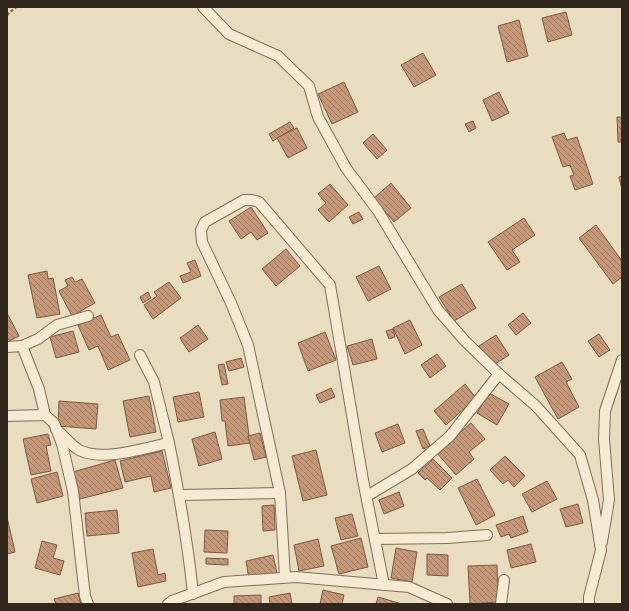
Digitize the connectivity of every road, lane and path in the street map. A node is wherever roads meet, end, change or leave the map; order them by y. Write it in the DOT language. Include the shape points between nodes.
graph roads {
  1 [pos="16,7"];
  2 [pos="203,7"];
  3 [pos="7,14"];
  4 [pos="88,316"];
  5 [pos="22,346"];
  6 [pos="7,347"];
  7 [pos="140,354"];
  8 [pos="622,360"];
  9 [pos="499,374"];
  10 [pos="45,415"];
  11 [pos="7,416"];
  12 [pos="56,429"];
  13 [pos="169,443"];
  14 [pos="280,493"];
  15 [pos="180,495"];
  16 [pos="366,496"];
  17 [pos="487,536"];
  18 [pos="375,539"];
  19 [pos="600,550"];
  20 [pos="286,577"];
  21 [pos="504,580"];
  22 [pos="384,585"];
  23 [pos="193,594"];
  24 [pos="88,604"];
  25 [pos="168,604"];
  26 [pos="447,604"];
  27 [pos="501,604"];
  28 [pos="589,604"];
  1 -- 3 [label="path"];
  2 -- 9 [label="street" via="229,34 278,56 309,86 318,117 346,168 378,211 438,310"];
  4 -- 5 [label="street" via="57,325 38,339"];
  5 -- 6 [label="street"];
  5 -- 10 [label="street" via="39,389"];
  7 -- 13 [label="street" via="154,382"];
  8 -- 19 [label="street" via="605,411 604,439 609,500"];
  9 -- 16 [label="street" via="450,436 412,469"];
  9 -- 19 [label="street" via="536,406 580,455 593,500"];
  10 -- 11 [label="street"];
  10 -- 12 [label="street" via="54,423"];
  12 -- 13 [label="street" via="79,450 96,454 119,453"];
  12 -- 24 [label="street" via="73,491"];
  13 -- 15 [label="street"];
  14 -- 15 [label="street"];
  14 -- 16 [label="street" via="248,345 202,242 201,230 205,222 244,200 259,202 330,285"];
  14 -- 20 [label="street"];
  15 -- 23 [label="street"];
  16 -- 18 [label="street"];
  17 -- 18 [label="street"];
  18 -- 22 [label="street"];
  19 -- 28 [label="street"];
  20 -- 22 [label="street"];
  20 -- 23 [label="street" via="224,582"];
  21 -- 27 [label="street"];
  22 -- 26 [label="street" via="409,587"];
  23 -- 25 [label="street"];
}
